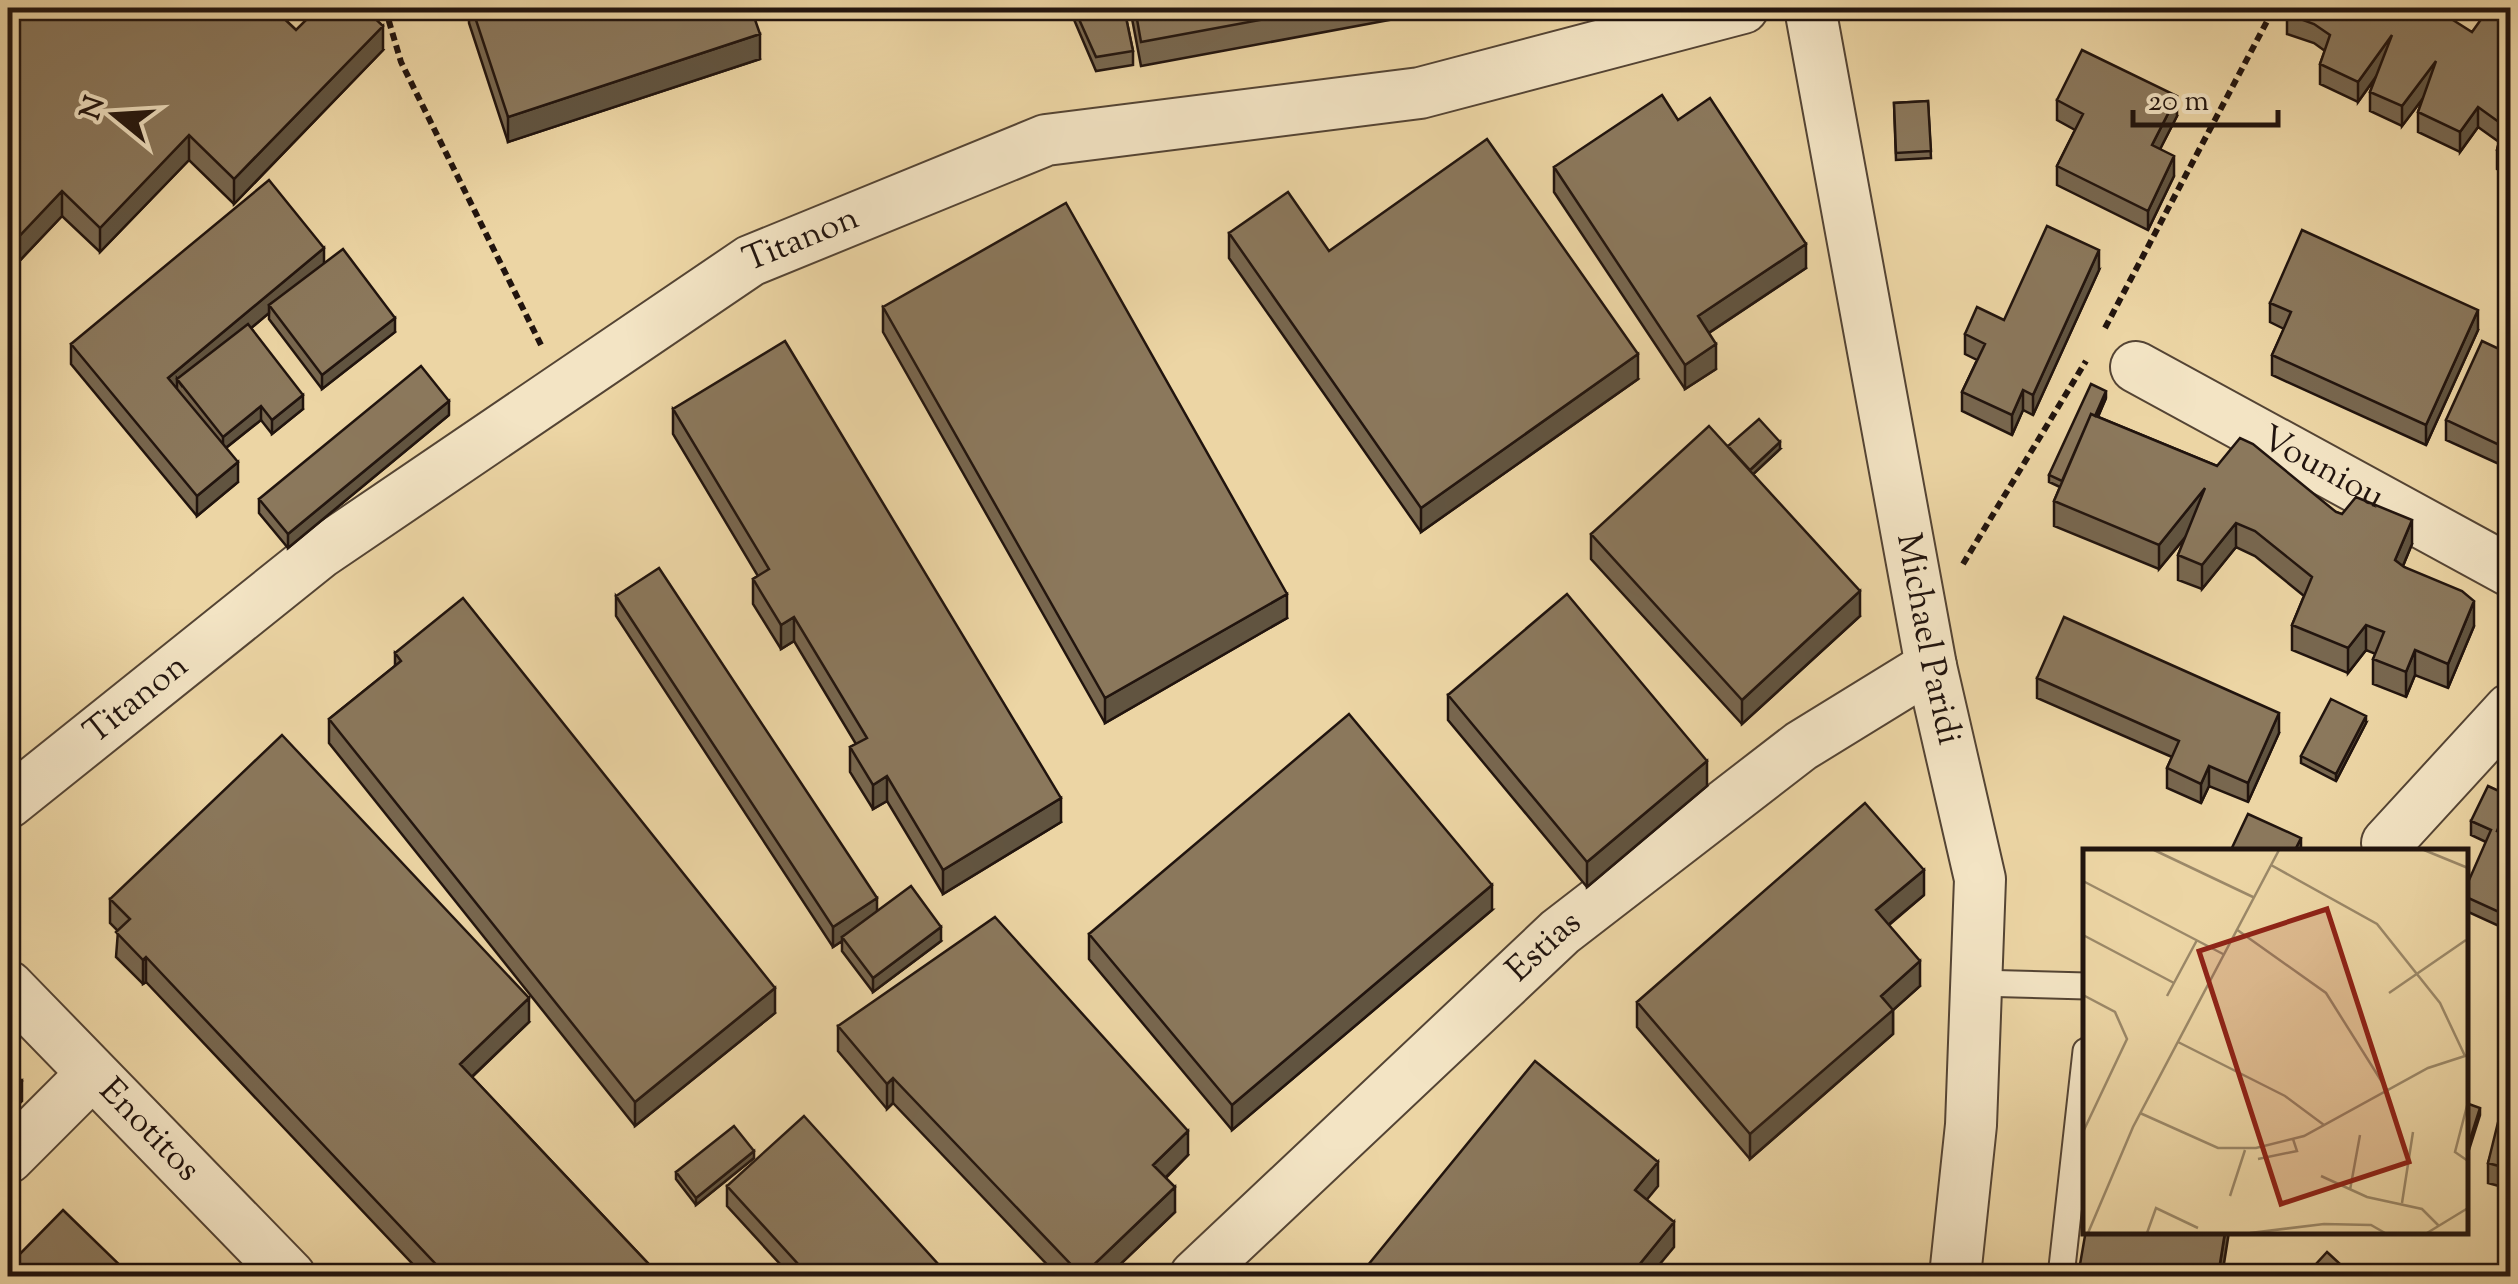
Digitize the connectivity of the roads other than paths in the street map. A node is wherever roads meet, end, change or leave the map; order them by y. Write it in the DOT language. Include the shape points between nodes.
graph roads {
  1 [pos="1743,8"];
  2 [pos="1810,8"];
  3 [pos="2110,351"];
  4 [pos="2510,571"];
  5 [pos="1930,666"];
  6 [pos="2510,709"];
  7 [pos="8,803"];
  8 [pos="2387,844"];
  9 [pos="1976,983"];
  10 [pos="8,986"];
  11 [pos="2083,986"];
  12 [pos="92,1074"];
  13 [pos="2083,1078"];
  14 [pos="8,1158"];
  15 [pos="290,1276"];
  16 [pos="1196,1276"];
  17 [pos="1955,1276"];
  18 [pos="2061,1276"];
  1 -- 7 [label="street, Titanon" via="1420,93 1046,140 750,260 320,554"];
  2 -- 5 [label="street, Michael Paridi"];
  3 -- 4 [label="street, Vouniou"];
  5 -- 9 [label="street, Michael Paridi" via="1980,878"];
  5 -- 16 [label="street, Estias" via="1800,746 1560,932"];
  6 -- 8 [label="street"];
  9 -- 11 [label="lane"];
  9 -- 17 [label="street, Michael Paridi"];
  10 -- 12 [label="street, Enotitos"];
  12 -- 14 [label="street"];
  12 -- 15 [label="street, Enotitos"];
  13 -- 18 [label="lane"];
}
